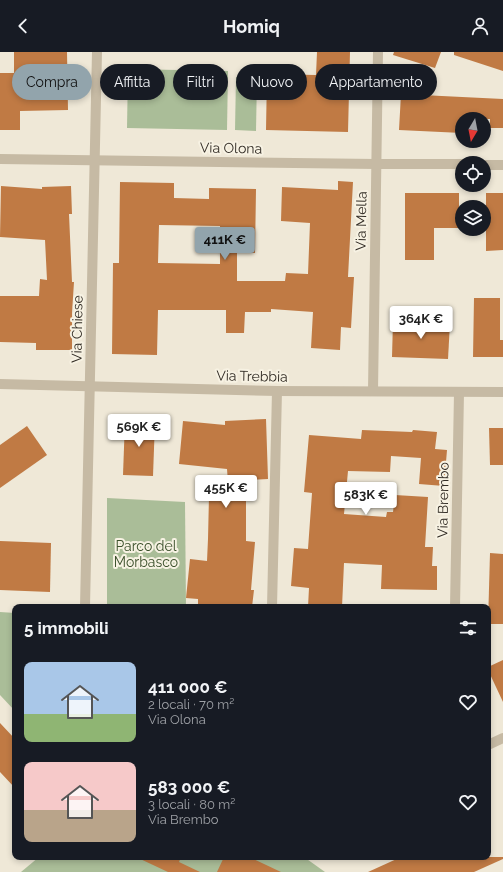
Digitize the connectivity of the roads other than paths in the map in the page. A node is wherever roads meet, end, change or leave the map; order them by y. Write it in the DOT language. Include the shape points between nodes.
graph roads {
  1 [pos="97,52"];
  2 [pos="378,52"];
  3 [pos="0,159"];
  4 [pos="94,160"];
  5 [pos="376,164"];
  6 [pos="455,164"];
  7 [pos="491,164"];
  8 [pos="503,164"];
  9 [pos="0,384"];
  10 [pos="90,386"];
  11 [pos="277,391"];
  12 [pos="373,391"];
  13 [pos="503,392"];
  14 [pos="459,393"];
  15 [pos="85,604"];
  16 [pos="272,604"];
  17 [pos="455,604"];
  18 [pos="503,738"];
  19 [pos="491,744"];
  1 -- 4 [label="street, Via Chiese"];
  2 -- 5 [label="street, Via Mella"];
  3 -- 4 [label="street, Via Olona"];
  4 -- 5 [label="street, Via Olona"];
  4 -- 10 [label="street, Via Chiese"];
  5 -- 6 [label="street, Via Olona"];
  5 -- 12 [label="street, Via Mella"];
  7 -- 8 [label="street"];
  9 -- 10 [label="street, Via Trebbia"];
  10 -- 11 [label="street, Via Trebbia"];
  10 -- 15 [label="street, Via Chiese"];
  11 -- 12 [label="street, Via Trebbia"];
  11 -- 16 [label="street"];
  12 -- 14 [label="street, Via Trebbia"];
  13 -- 14 [label="street, Via Trebbia"];
  14 -- 17 [label="street, Via Brembo"];
  18 -- 19 [label="street"];
}
